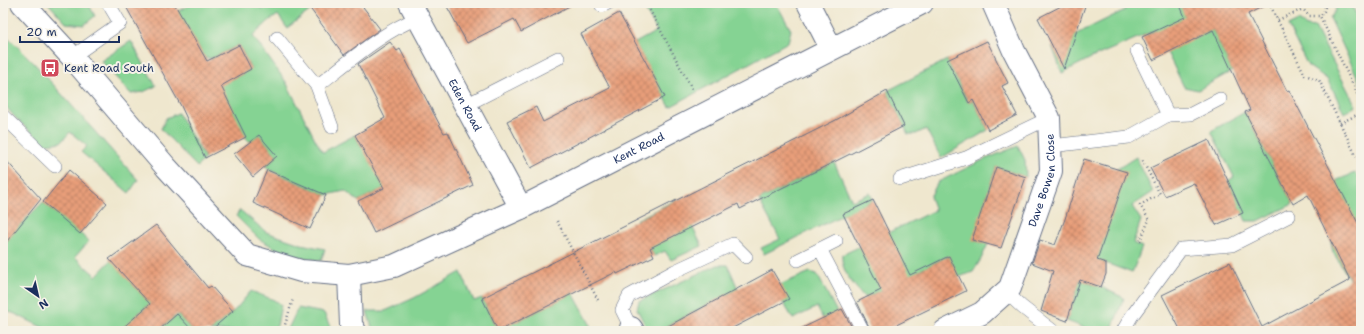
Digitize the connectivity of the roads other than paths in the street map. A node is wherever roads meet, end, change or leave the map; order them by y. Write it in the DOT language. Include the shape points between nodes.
graph roads {
  1 [pos="22,3"];
  2 [pos="108,3"];
  3 [pos="808,3"];
  4 [pos="922,3"];
  5 [pos="993,3"];
  6 [pos="414,10"];
  7 [pos="277,38"];
  8 [pos="831,48"];
  9 [pos="1137,51"];
  10 [pos="72,57"];
  11 [pos="558,58"];
  12 [pos="316,86"];
  13 [pos="1220,99"];
  14 [pos="466,105"];
  15 [pos="1168,115"];
  16 [pos="3,116"];
  17 [pos="1050,118"];
  18 [pos="332,128"];
  19 [pos="1051,146"];
  20 [pos="55,166"];
  21 [pos="900,179"];
  22 [pos="521,208"];
  23 [pos="1289,216"];
  24 [pos="836,242"];
  25 [pos="820,249"];
  26 [pos="746,257"];
  27 [pos="798,260"];
  28 [pos="349,275"];
  29 [pos="1006,292"];
  30 [pos="632,329"];
  31 [pos="355,331"];
  32 [pos="863,331"];
  33 [pos="945,331"];
  34 [pos="1053,331"];
  35 [pos="1122,331"];
  1 -- 10 [label="street"];
  2 -- 10 [label="lane" via="120,23"];
  3 -- 8 [label="street"];
  4 -- 8 [label="street, Kent Road"];
  5 -- 17 [label="street, Dave Bowen Close" via="1014,51"];
  6 -- 12 [label="lane" via="407,22"];
  6 -- 14 [label="street, Eden Road"];
  7 -- 12 [label="lane"];
  8 -- 22 [label="street, Kent Road"];
  9 -- 15 [label="lane"];
  10 -- 28 [label="street" via="166,167 247,255 301,271"];
  11 -- 14 [label="lane"];
  12 -- 18 [label="lane"];
  13 -- 15 [label="lane" via="1191,114"];
  14 -- 22 [label="street, Eden Road"];
  15 -- 19 [label="lane" via="1129,137"];
  16 -- 20 [label="lane"];
  17 -- 19 [label="street, Dave Bowen Close"];
  17 -- 21 [label="lane" via="966,158"];
  19 -- 29 [label="street, Dave Bowen Close" via="1051,172 1010,288"];
  22 -- 28 [label="street, Kent Road" via="394,266"];
  23 -- 35 [label="lane" via="1232,245 1181,249"];
  24 -- 25 [label="lane"];
  25 -- 27 [label="lane"];
  25 -- 32 [label="lane"];
  26 -- 30 [label="lane" via="733,244 629,296 622,310"];
  28 -- 31 [label="street" via="352,325"];
  29 -- 33 [label="street, Dave Bowen Close" via="982,313"];
  29 -- 34 [label="lane"];
}
